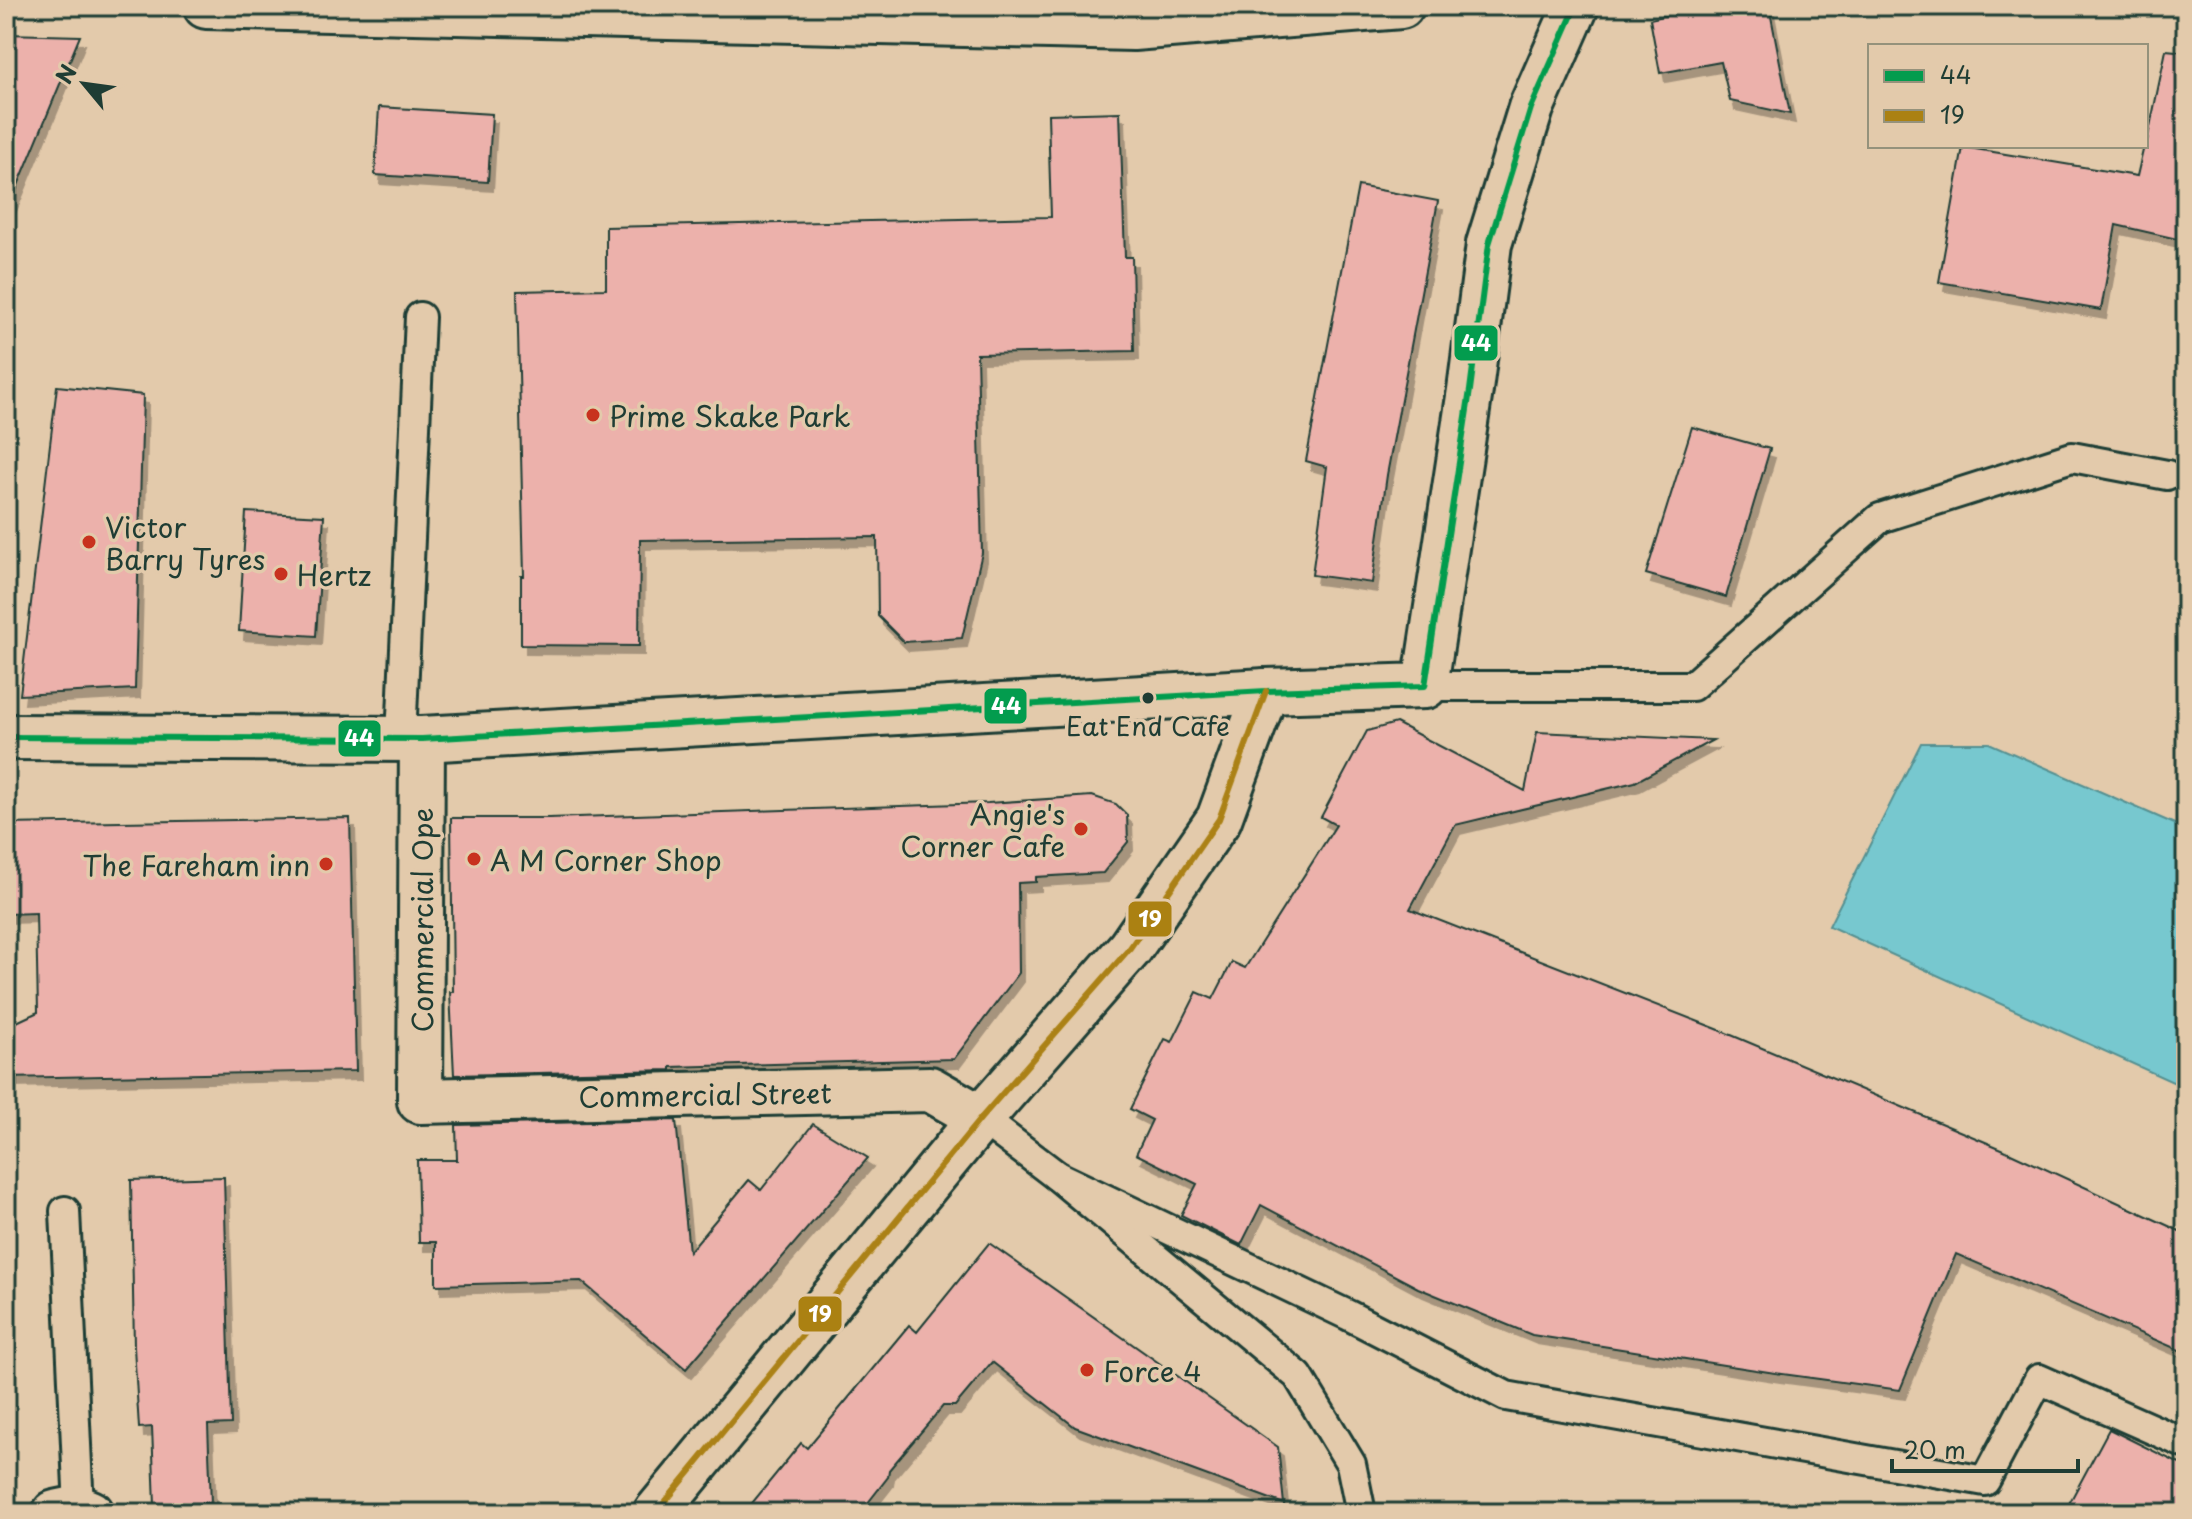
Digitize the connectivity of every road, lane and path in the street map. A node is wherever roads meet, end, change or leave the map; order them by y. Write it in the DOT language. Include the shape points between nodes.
graph roads {
  1 [pos="206,6"];
  2 [pos="1401,6"];
  3 [pos="1576,6"];
  4 [pos="420,317"];
  5 [pos="2167,475"];
  6 [pos="1425,686"];
  7 [pos="1266,691"];
  8 [pos="6,737"];
  9 [pos="412,738"];
  10 [pos="420,1101"];
  11 [pos="981,1118"];
  12 [pos="1057,1176"];
  13 [pos="65,1211"];
  14 [pos="2186,1444"];
  15 [pos="75,1511"];
  16 [pos="656,1513"];
  17 [pos="1361,1513"];
  1 -- 2 [label="street" via="1133,28"];
  3 -- 6 [label="street" via="1531,108 1489,244"];
  4 -- 9 [label="lane"];
  5 -- 6 [label="lane" via="2072,457 1880,518 1692,686"];
  6 -- 7 [label="street"];
  7 -- 9 [label="street"];
  7 -- 11 [label="street" via="1219,819 1130,948"];
  8 -- 9 [label="street"];
  9 -- 10 [label="street, Commercial Ope"];
  10 -- 11 [label="street, Commercial Street" via="930,1089"];
  11 -- 12 [label="lane"];
  11 -- 16 [label="street"];
  12 -- 14 [label="lane" via="1506,1396 1985,1481 2039,1379"];
  12 -- 17 [label="lane" via="1298,1376 1351,1464"];
  13 -- 15 [label="lane"];
}
